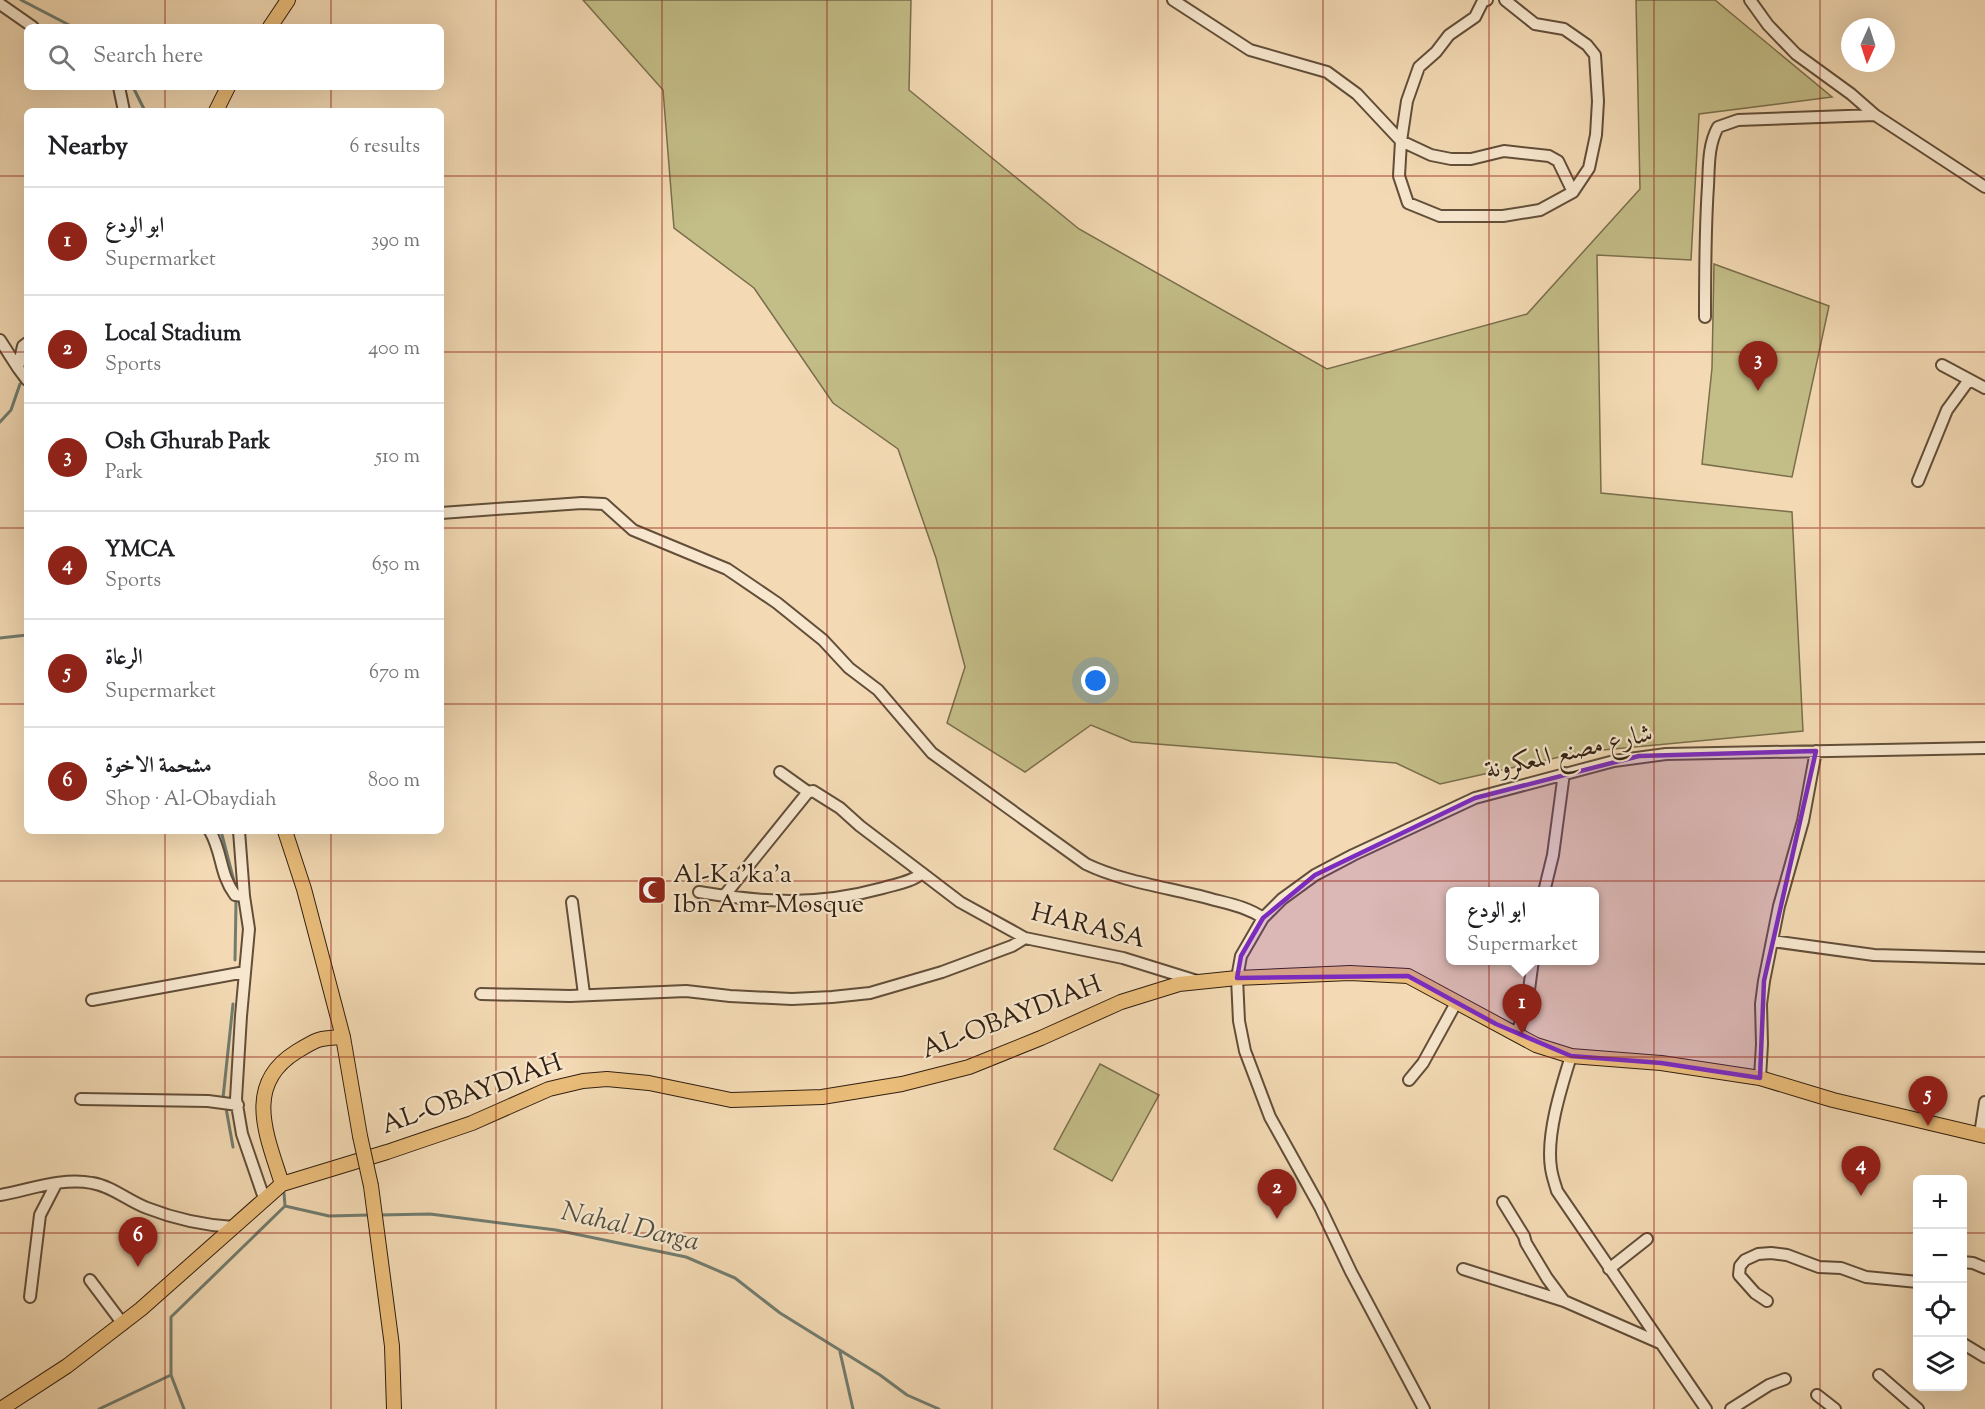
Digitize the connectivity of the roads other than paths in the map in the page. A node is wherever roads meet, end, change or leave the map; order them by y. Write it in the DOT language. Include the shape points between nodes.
graph roads {
  1 [pos="288,0"];
  2 [pos="1173,0"];
  3 [pos="1487,0"];
  4 [pos="1504,0"];
  5 [pos="1750,0"];
  6 [pos="0,4"];
  7 [pos="29,24"];
  8 [pos="272,24"];
  9 [pos="120,90"];
  10 [pos="226,90"];
  11 [pos="123,108"];
  12 [pos="218,108"];
  13 [pos="1875,115"];
  14 [pos="1401,141"];
  15 [pos="1985,187"];
  16 [pos="1573,192"];
  17 [pos="1706,317"];
  18 [pos="0,340"];
  19 [pos="24,345"];
  20 [pos="1942,365"];
  21 [pos="18,368"];
  22 [pos="24,376"];
  23 [pos="1969,380"];
  24 [pos="1985,388"];
  25 [pos="1918,481"];
  26 [pos="444,513"];
  27 [pos="1985,748"];
  28 [pos="1816,751"];
  29 [pos="780,772"];
  30 [pos="1564,773"];
  31 [pos="808,792"];
  32 [pos="212,834"];
  33 [pos="239,834"];
  34 [pos="286,834"];
  35 [pos="922,873"];
  36 [pos="1545,887"];
  37 [pos="699,892"];
  38 [pos="244,896"];
  39 [pos="724,896"];
  40 [pos="572,902"];
  41 [pos="1263,918"];
  42 [pos="1024,938"];
  43 [pos="1772,941"];
  44 [pos="1985,958"];
  45 [pos="1532,965"];
  46 [pos="245,972"];
  47 [pos="1238,978"];
  48 [pos="1197,981"];
  49 [pos="481,994"];
  50 [pos="584,994"];
  51 [pos="92,1000"];
  52 [pos="1456,1003"];
  53 [pos="1516,1034"];
  54 [pos="343,1037"];
  55 [pos="1571,1056"];
  56 [pos="1760,1078"];
  57 [pos="1409,1080"];
  58 [pos="81,1099"];
  59 [pos="1985,1102"];
  60 [pos="237,1105"];
  61 [pos="1982,1135"];
  62 [pos="56,1184"];
  63 [pos="282,1184"];
  64 [pos="0,1194"];
  65 [pos="264,1198"];
  66 [pos="1503,1202"];
  67 [pos="233,1227"];
  68 [pos="1647,1239"];
  69 [pos="1967,1262"];
  70 [pos="1985,1268"];
  71 [pos="1463,1269"];
  72 [pos="1609,1269"];
  73 [pos="90,1280"];
  74 [pos="1913,1282"];
  75 [pos="30,1297"];
  76 [pos="1564,1301"];
  77 [pos="1767,1301"];
  78 [pos="123,1324"];
  79 [pos="1663,1344"];
  80 [pos="1967,1346"];
  81 [pos="1985,1357"];
  82 [pos="1879,1375"];
  83 [pos="1785,1378"];
  84 [pos="1817,1395"];
  85 [pos="1,1409"];
  86 [pos="394,1409"];
  87 [pos="1424,1409"];
  88 [pos="1706,1409"];
  89 [pos="1731,1409"];
  90 [pos="1835,1409"];
  91 [pos="1918,1409"];
  1 -- 8 [label="main road"];
  2 -- 14 [label="street" via="1250,50 1327,72 1357,94"];
  3 -- 14 [label="street" via="1475,17 1449,35 1419,67 1407,101"];
  4 -- 16 [label="street" via="1534,24 1564,29 1595,55 1596,135 1589,168"];
  5 -- 13 [label="street" via="1796,54"];
  6 -- 7 [label="street"];
  9 -- 11 [label="street"];
  10 -- 12 [label="main road"];
  13 -- 15 [label="street"];
  13 -- 17 [label="street" via="1738,120 1718,127 1709,160"];
  14 -- 16 [label="street" via="1431,155 1451,159 1504,151 1549,156 1558,161"];
  14 -- 16 [label="street" via="1399,176 1408,203 1440,216 1503,216 1540,210"];
  18 -- 21 [label="street"];
  19 -- 21 [label="street"];
  20 -- 23 [label="street"];
  21 -- 22 [label="street"];
  23 -- 24 [label="street"];
  23 -- 25 [label="street" via="1947,410"];
  26 -- 41 [label="street" via="604,504 633,530 727,569 777,603 878,690 932,753 1086,864 1108,874 1250,909"];
  27 -- 28 [label="street, شارع مصنع المعكرونة"];
  28 -- 30 [label="street, شارع مصنع المعكرونة" via="1666,754"];
  28 -- 43 [label="street" via="1803,821"];
  29 -- 31 [label="street, HARASA"];
  30 -- 36 [label="street"];
  30 -- 41 [label="street, شارع مصنع المعكرونة" via="1475,798 1353,855 1315,875"];
  31 -- 35 [label="street, HARASA" via="817,793 840,808"];
  31 -- 39 [label="street"];
  32 -- 38 [label="street" via="225,881 235,895"];
  33 -- 38 [label="street"];
  34 -- 54 [label="main road"];
  35 -- 39 [label="street" via="886,887 824,900 759,901"];
  35 -- 42 [label="street, HARASA" via="960,902"];
  37 -- 39 [label="street"];
  38 -- 46 [label="street" via="249,928"];
  40 -- 50 [label="street"];
  41 -- 47 [label="street, شارع مصنع المعكرونة" via="1240,956"];
  42 -- 48 [label="street, HARASA" via="1123,958"];
  42 -- 50 [label="street" via="951,969 860,994 792,999 686,991"];
  43 -- 44 [label="street" via="1874,955"];
  43 -- 56 [label="street" via="1761,1004"];
  45 -- 53 [label="street" via="1528,997"];
  46 -- 51 [label="street"];
  46 -- 60 [label="street"];
  47 -- 48 [label="main road, AL-OBAYDIAH"];
  47 -- 52 [label="main road, AL-OBAYDIAH" via="1350,973 1408,976"];
  47 -- 87 [label="street, شارع مصنع المعكرونة" via="1239,1021 1245,1051 1270,1117"];
  48 -- 63 [label="main road, AL-OBAYDIAH" via="1130,999 969,1067 902,1084 822,1097 731,1100 649,1083 583,1081 549,1089 472,1123"];
  49 -- 50 [label="street"];
  52 -- 53 [label="main road, AL-OBAYDIAH"];
  52 -- 57 [label="street" via="1423,1063"];
  53 -- 55 [label="main road, AL-OBAYDIAH"];
  54 -- 63 [label="main road" via="318,1038 283,1060 268,1082 262,1098 264,1128"];
  54 -- 86 [label="main road, bridge" via="371,1186 392,1346"];
  55 -- 56 [label="main road, AL-OBAYDIAH" via="1683,1066"];
  55 -- 72 [label="street" via="1559,1092 1551,1167 1557,1191"];
  56 -- 61 [label="main road, AL-OBAYDIAH" via="1833,1100"];
  58 -- 60 [label="street"];
  59 -- 61 [label="street"];
  60 -- 65 [label="street" via="242,1134"];
  62 -- 64 [label="street"];
  62 -- 67 [label="street" via="94,1183 145,1208 190,1222"];
  62 -- 75 [label="street" via="40,1215"];
  63 -- 65 [label="main road, AL-OBAYDIAH"];
  65 -- 67 [label="main road, AL-OBAYDIAH"];
  66 -- 76 [label="street"];
  67 -- 78 [label="main road, AL-OBAYDIAH"];
  68 -- 72 [label="street"];
  69 -- 70 [label="street"];
  71 -- 76 [label="street"];
  72 -- 79 [label="street"];
  73 -- 78 [label="street"];
  74 -- 77 [label="street" via="1866,1277 1787,1255 1758,1254 1745,1260 1739,1275"];
  76 -- 79 [label="street"];
  78 -- 85 [label="main road, AL-OBAYDIAH"];
  79 -- 88 [label="street"];
  80 -- 81 [label="street"];
  82 -- 91 [label="street"];
  83 -- 89 [label="street"];
  84 -- 90 [label="street"];
}
